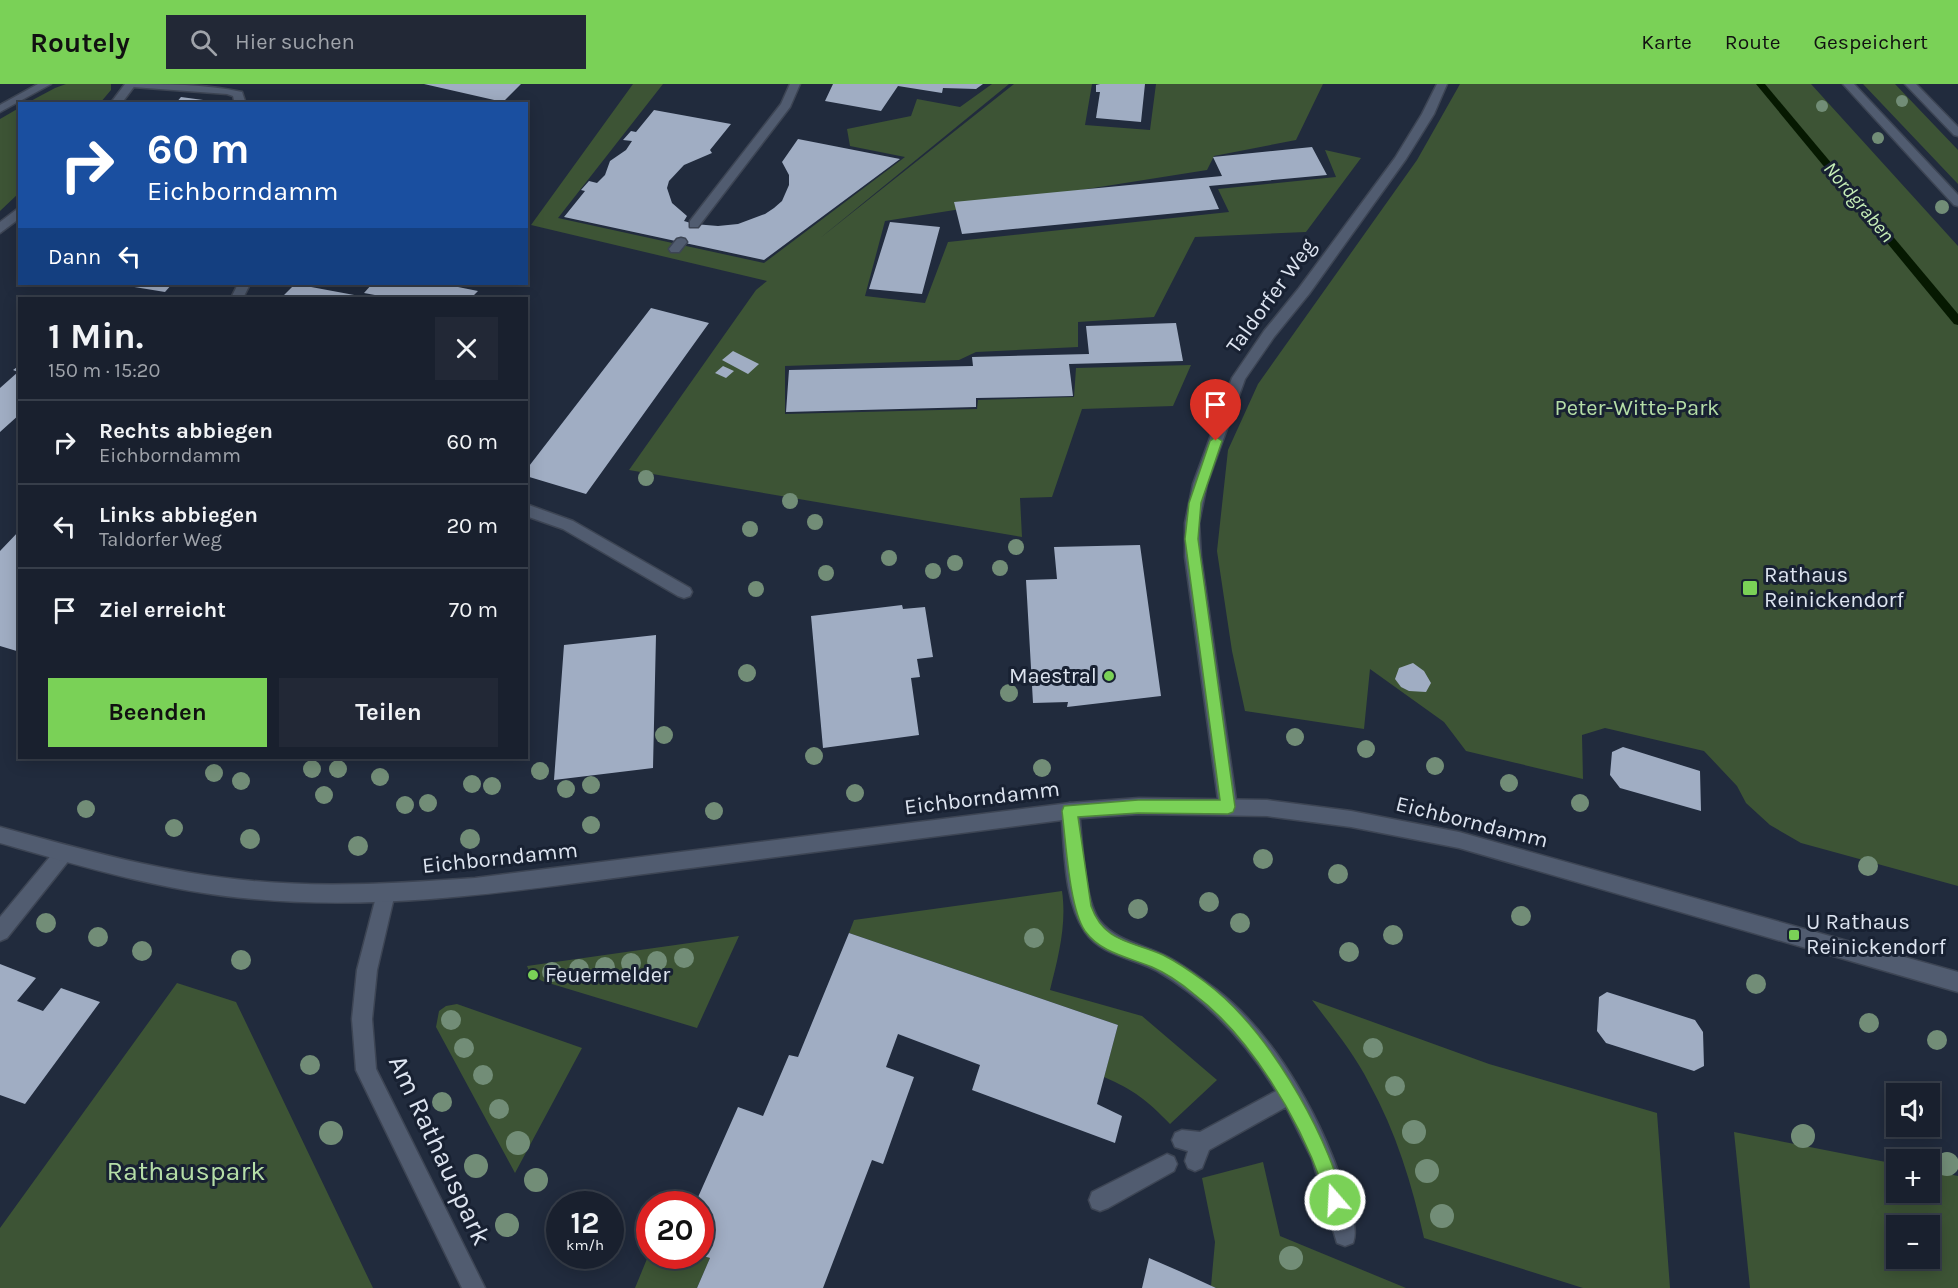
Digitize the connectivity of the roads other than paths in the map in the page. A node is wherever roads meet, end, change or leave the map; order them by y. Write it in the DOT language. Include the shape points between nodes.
graph roads {
  1 [pos="46,84"];
  2 [pos="132,84"];
  3 [pos="795,84"];
  4 [pos="1442,84"];
  5 [pos="1848,84"];
  6 [pos="1910,84"];
  7 [pos="117,102"];
  8 [pos="240,102"];
  9 [pos="0,108"];
  10 [pos="1958,133"];
  11 [pos="1958,202"];
  12 [pos="18,213"];
  13 [pos="694,224"];
  14 [pos="0,228"];
  15 [pos="528,511"];
  16 [pos="684,592"];
  17 [pos="1228,807"];
  18 [pos="1070,811"];
  19 [pos="0,835"];
  20 [pos="64,853"];
  21 [pos="386,893"];
  22 [pos="0,932"];
  23 [pos="1958,982"];
  24 [pos="1290,1094"];
  25 [pos="1193,1148"];
  26 [pos="1167,1164"];
  27 [pos="1100,1200"];
  28 [pos="1346,1235"];
  29 [pos="474,1288"];
  1 -- 9 [label="main road"];
  2 -- 7 [label="main road"];
  2 -- 8 [label="main road" via="227,91 238,94"];
  3 -- 13 [label="main road" via="786,105"];
  4 -- 17 [label="main road, Taldorfer Weg" via="1400,159 1239,378 1200,484 1192,523 1193,557"];
  5 -- 11 [label="main road"];
  6 -- 10 [label="main road"];
  12 -- 14 [label="main road"];
  15 -- 16 [label="main road" via="568,525"];
  17 -- 18 [label="main road, Eichborndamm" via="1138,806"];
  17 -- 23 [label="main road, Eichborndamm" via="1351,819 1459,840"];
  18 -- 21 [label="main road, Eichborndamm" via="475,887"];
  18 -- 24 [label="main road" via="1083,906 1089,923 1100,937 1159,962 1201,989 1248,1034"];
  19 -- 20 [label="main road, Eichborndamm"];
  20 -- 21 [label="main road, Eichborndamm" via="147,875 224,887"];
  20 -- 22 [label="main road"];
  21 -- 29 [label="main road, Am Rathauspark" via="368,970 362,1019 366,1070"];
  24 -- 25 [label="main road"];
  24 -- 28 [label="main road" via="1330,1182"];
  26 -- 27 [label="main road"];
}
